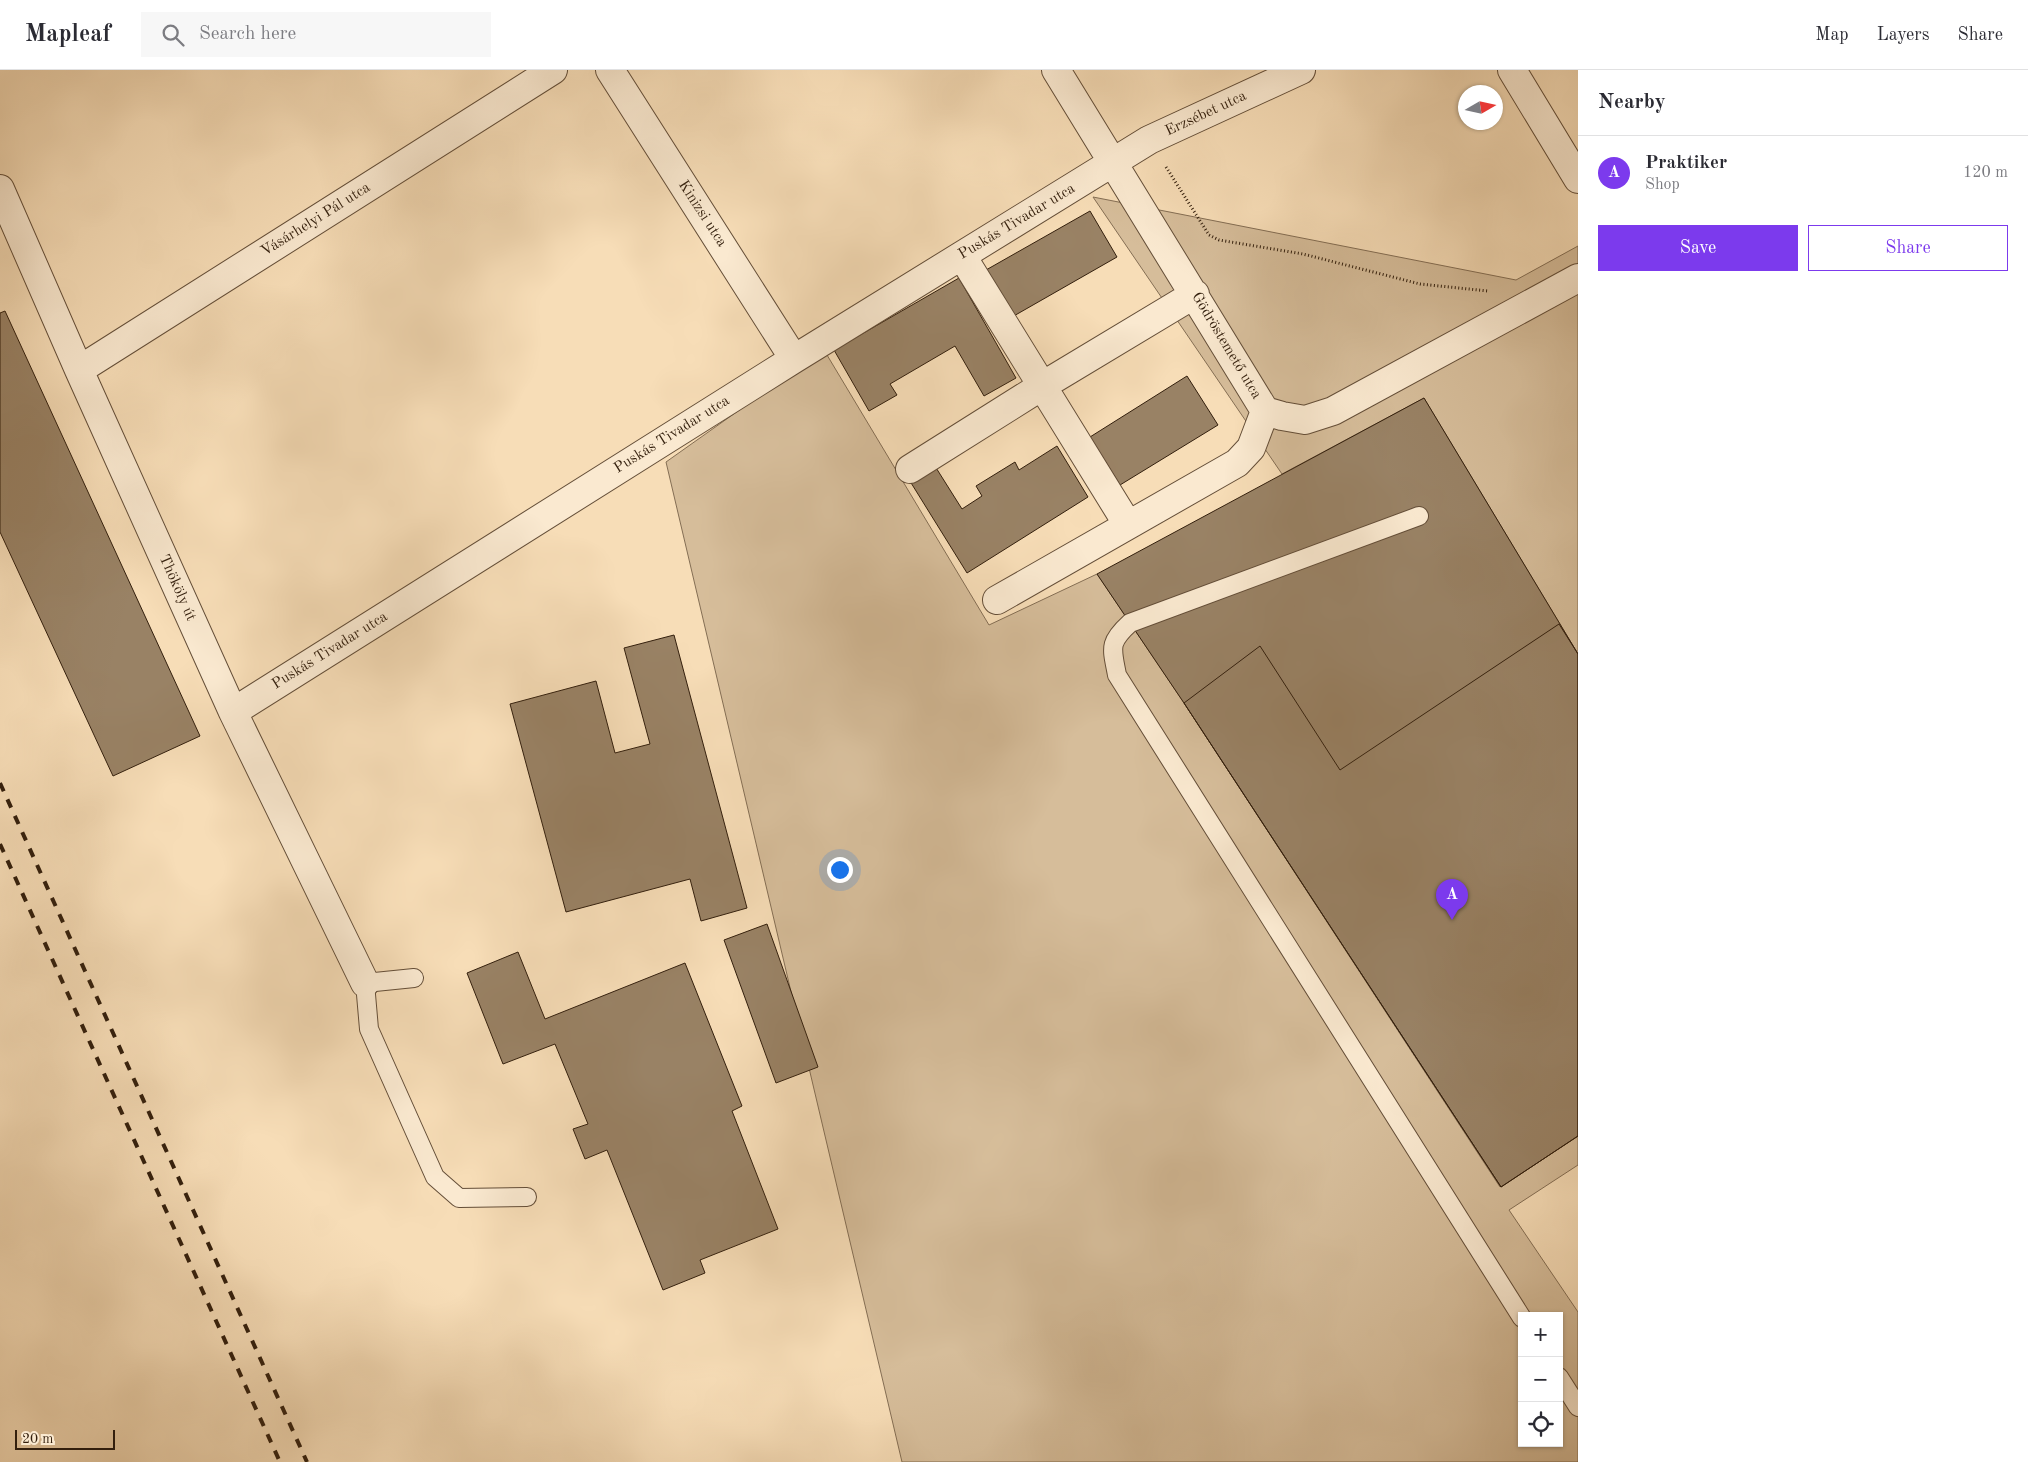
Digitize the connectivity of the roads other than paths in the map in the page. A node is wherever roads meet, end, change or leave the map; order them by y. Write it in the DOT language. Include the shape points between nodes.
graph roads {
  1 [pos="553,70"];
  2 [pos="610,70"];
  3 [pos="1056,70"];
  4 [pos="1301,70"];
  5 [pos="1512,70"];
  6 [pos="1114,163"];
  7 [pos="1578,179"];
  8 [pos="0,189"];
  9 [pos="962,256"];
  10 [pos="1578,278"];
  11 [pos="1195,294"];
  12 [pos="794,359"];
  13 [pos="78,370"];
  14 [pos="1042,386"];
  15 [pos="1265,411"];
  16 [pos="910,469"];
  17 [pos="1419,516"];
  18 [pos="1128,525"];
  19 [pos="997,600"];
  20 [pos="233,712"];
  21 [pos="414,978"];
  22 [pos="365,984"];
  23 [pos="527,1197"];
  24 [pos="1518,1312"];
  25 [pos="1563,1383"];
  26 [pos="1578,1407"];
  1 -- 13 [label="street, Vásárhelyi Pál utca"];
  2 -- 12 [label="street, Kinizsi utca"];
  3 -- 6 [label="street, Gödröstemető utca"];
  4 -- 6 [label="street, Erzsébet utca" via="1149,140"];
  5 -- 7 [label="street"];
  6 -- 9 [label="street, Puskás Tivadar utca"];
  6 -- 11 [label="street, Gödröstemető utca"];
  8 -- 13 [label="street, Thököly út"];
  9 -- 12 [label="street, Puskás Tivadar utca"];
  9 -- 14 [label="street"];
  10 -- 15 [label="street, Gödröstemető utca" via="1334,411 1305,420"];
  11 -- 14 [label="street"];
  11 -- 15 [label="street, Gödröstemető utca"];
  12 -- 20 [label="street, Puskás Tivadar utca"];
  13 -- 20 [label="street, Thököly út"];
  14 -- 16 [label="street"];
  14 -- 18 [label="street"];
  15 -- 18 [label="street" via="1252,448 1236,463"];
  17 -- 24 [label="lane" via="1130,623 1118,634 1112,646 1117,675"];
  18 -- 19 [label="street"];
  20 -- 22 [label="street, Thököly út"];
  21 -- 22 [label="lane"];
  22 -- 23 [label="lane" via="369,1029 435,1177 459,1198"];
  25 -- 26 [label="lane"];
}
